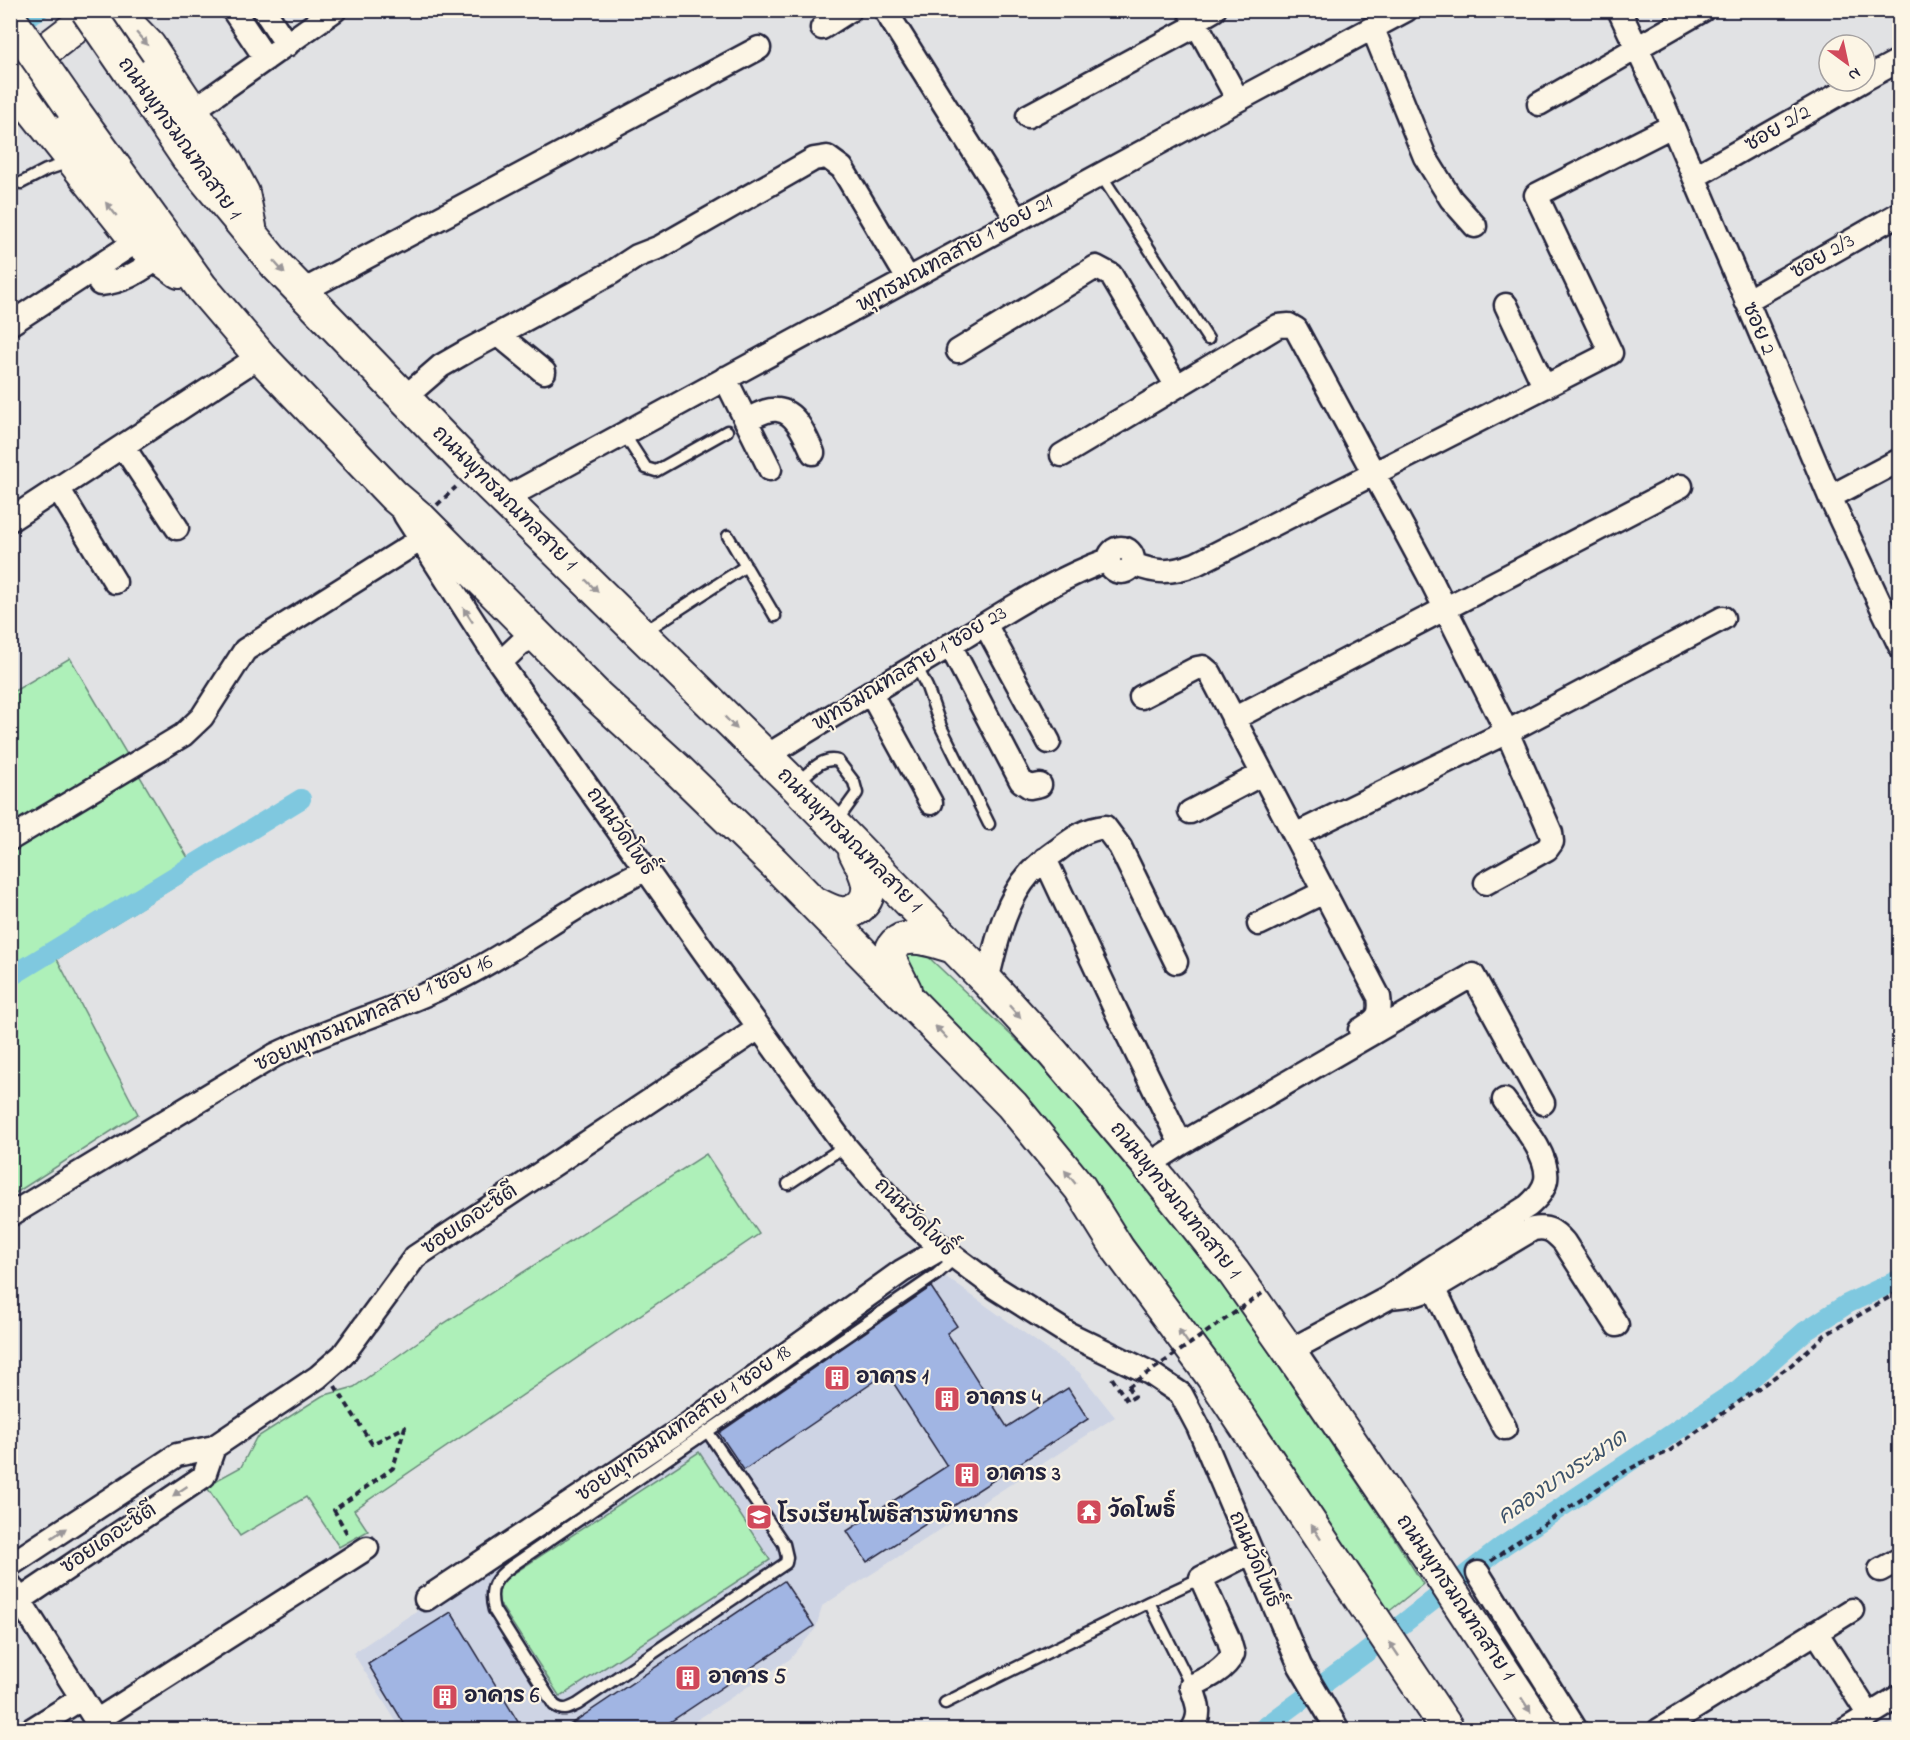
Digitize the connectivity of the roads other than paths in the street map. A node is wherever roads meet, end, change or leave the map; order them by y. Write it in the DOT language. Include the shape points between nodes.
graph roads {
  1 [pos="87,10"];
  2 [pos="233,10"];
  3 [pos="264,10"];
  4 [pos="335,10"];
  5 [pos="850,10"];
  6 [pos="885,10"];
  7 [pos="1406,10"];
  8 [pos="1619,10"];
  9 [pos="1703,10"];
  10 [pos="1199,17"];
  11 [pos="10,19"];
  12 [pos="822,28"];
  13 [pos="1373,30"];
  14 [pos="287,45"];
  15 [pos="759,48"];
  16 [pos="1637,48"];
  17 [pos="266,59"];
  18 [pos="1899,60"];
  19 [pos="1877,73"];
  20 [pos="1841,93"];
  21 [pos="1238,99"];
  22 [pos="1539,104"];
  23 [pos="192,111"];
  24 [pos="1028,116"];
  25 [pos="1672,126"];
  26 [pos="73,161"];
  27 [pos="1101,175"];
  28 [pos="1694,177"];
  29 [pos="21,183"];
  30 [pos="1899,213"];
  31 [pos="1017,220"];
  32 [pos="1475,226"];
  33 [pos="252,238"];
  34 [pos="148,250"];
  35 [pos="908,279"];
  36 [pos="100,284"];
  37 [pos="202,288"];
  38 [pos="301,292"];
  39 [pos="1746,300"];
  40 [pos="1506,305"];
  41 [pos="10,324"];
  42 [pos="499,334"];
  43 [pos="1208,339"];
  44 [pos="958,351"];
  45 [pos="260,356"];
  46 [pos="544,372"];
  47 [pos="725,378"];
  48 [pos="1176,385"];
  49 [pos="1544,386"];
  50 [pos="404,398"];
  51 [pos="737,425"];
  52 [pos="624,434"];
  53 [pos="123,446"];
  54 [pos="813,453"];
  55 [pos="1062,455"];
  56 [pos="1899,460"];
  57 [pos="770,469"];
  58 [pos="1373,476"];
  59 [pos="1681,486"];
  60 [pos="58,488"];
  61 [pos="1830,497"];
  62 [pos="504,499"];
  63 [pos="10,520"];
  64 [pos="177,528"];
  65 [pos="421,530"];
  66 [pos="728,536"];
  67 [pos="747,566"];
  68 [pos="115,582"];
  69 [pos="1445,608"];
  70 [pos="776,616"];
  71 [pos="1723,618"];
  72 [pos="985,624"];
  73 [pos="641,634"];
  74 [pos="536,636"];
  75 [pos="950,645"];
  76 [pos="1899,646"];
  77 [pos="500,663"];
  78 [pos="916,665"];
  79 [pos="870,692"];
  80 [pos="1141,697"];
  81 [pos="1233,719"];
  82 [pos="1507,732"];
  83 [pos="1049,742"];
  84 [pos="765,757"];
  85 [pos="1262,774"];
  86 [pos="795,785"];
  87 [pos="1041,785"];
  88 [pos="931,803"];
  89 [pos="1190,812"];
  90 [pos="989,824"];
  91 [pos="841,831"];
  92 [pos="1296,835"];
  93 [pos="10,839"];
  94 [pos="1045,859"];
  95 [pos="646,869"];
  96 [pos="1486,883"];
  97 [pos="1324,892"];
  98 [pos="813,902"];
  99 [pos="1259,924"];
  100 [pos="954,947"];
  101 [pos="1176,962"];
  102 [pos="987,981"];
  103 [pos="911,1001"];
  104 [pos="759,1028"];
  105 [pos="1341,1042"];
  106 [pos="1504,1100"];
  107 [pos="1543,1103"];
  108 [pos="1181,1144"];
  109 [pos="845,1146"];
  110 [pos="1148,1165"];
  111 [pos="788,1184"];
  112 [pos="10,1215"];
  113 [pos="948,1253"];
  114 [pos="1434,1288"];
  115 [pos="1390,1297"];
  116 [pos="1617,1325"];
  117 [pos="1290,1351"];
  118 [pos="1212,1376"];
  119 [pos="1181,1395"];
  120 [pos="1505,1428"];
  121 [pos="707,1431"];
  122 [pos="214,1447"];
  123 [pos="362,1550"];
  124 [pos="1250,1553"];
  125 [pos="10,1565"];
  126 [pos="1478,1573"];
  127 [pos="1201,1578"];
  128 [pos="15,1592"];
  129 [pos="426,1599"];
  130 [pos="1149,1602"];
  131 [pos="1852,1610"];
  132 [pos="1816,1632"];
  133 [pos="1191,1686"];
  134 [pos="1899,1696"];
  135 [pos="82,1698"];
  136 [pos="945,1703"];
  137 [pos="1869,1715"];
  138 [pos="99,1725"];
  139 [pos="1336,1727"];
  140 [pos="31,1730"];
  141 [pos="1192,1730"];
  142 [pos="1448,1730"];
  143 [pos="1542,1730"];
  144 [pos="1576,1730"];
  145 [pos="1659,1730"];
  146 [pos="1845,1730"];
  1 -- 33 [label="main road, ถนนพุทธมณฑลสาย 1, bridge" via="187,157"];
  2 -- 17 [label="street"];
  3 -- 14 [label="street"];
  4 -- 14 [label="street"];
  5 -- 12 [label="street"];
  6 -- 31 [label="street"];
  7 -- 13 [label="street, พุทธมณฑลสาย 1 ซอย 21"];
  8 -- 16 [label="street, ซอย 2"];
  9 -- 16 [label="street"];
  10 -- 21 [label="street"];
  10 -- 24 [label="street"];
  11 -- 37 [label="main road, bridge"];
  13 -- 21 [label="street, พุทธมณฑลสาย 1 ซอย 21"];
  13 -- 32 [label="street" via="1425,157 1451,200"];
  14 -- 17 [label="street"];
  15 -- 38 [label="street"];
  16 -- 22 [label="street"];
  16 -- 25 [label="street, ซอย 2"];
  17 -- 23 [label="street"];
  18 -- 19 [label="street, ซอย 2/2"];
  20 -- 28 [label="street, ซอย 2/2"];
  21 -- 27 [label="street, พุทธมณฑลสาย 1 ซอย 21"];
  26 -- 23 [label="main road, one-way" via="26,101 19,84 31,61 90,16 108,11 129,24 149,46"];
  23 -- 33 [label="main road" via="243,193"];
  25 -- 28 [label="street, ซอย 2"];
  25 -- 49 [label="street" via="1536,195 1611,353"];
  26 -- 29 [label="lane"];
  34 -- 26 [label="main road, one-way"];
  27 -- 31 [label="street, พุทธมณฑลสาย 1 ซอย 21"];
  27 -- 43 [label="lane"];
  28 -- 39 [label="street, ซอย 2"];
  30 -- 39 [label="street, ซอย 2/3"];
  31 -- 35 [label="street, พุทธมณฑลสาย 1 ซอย 21"];
  33 -- 38 [label="main road, ถนนพุทธมณฑลสาย 1, one-way"];
  34 -- 36 [label="street" via="130,277"];
  34 -- 37 [label="main road"];
  34 -- 41 [label="street"];
  35 -- 42 [label="street" via="842,168 827,157 814,159"];
  35 -- 47 [label="street, พุทธมณฑลสาย 1 ซอย 21"];
  37 -- 45 [label="main road"];
  38 -- 50 [label="main road, ถนนพุทธมณฑลสาย 1"];
  39 -- 61 [label="street, ซอย 2"];
  40 -- 49 [label="street"];
  42 -- 46 [label="street"];
  42 -- 50 [label="street" via="441,366"];
  44 -- 48 [label="street" via="1096,267 1111,275"];
  45 -- 53 [label="street"];
  45 -- 65 [label="main road" via="394,496"];
  47 -- 51 [label="street"];
  47 -- 52 [label="street, พุทธมณฑลสาย 1 ซอย 21"];
  48 -- 55 [label="street"];
  48 -- 58 [label="street" via="1278,326 1289,324 1304,343"];
  49 -- 58 [label="street"];
  50 -- 62 [label="main road, ถนนพุทธมณฑลสาย 1"];
  51 -- 52 [label="lane" via="656,471 646,468"];
  51 -- 54 [label="street" via="765,411 787,413 803,431"];
  51 -- 57 [label="street"];
  52 -- 62 [label="street, พุทธมณฑลสาย 1 ซอย 21"];
  53 -- 60 [label="street"];
  53 -- 64 [label="street"];
  56 -- 61 [label="street"];
  58 -- 69 [label="street"];
  58 -- 72 [label="street, พุทธมณฑลสาย 1 ซอย 23" via="1196,564 1175,572 1133,564 1125,572 1117,572 1108,560 1055,583"];
  59 -- 69 [label="street"];
  60 -- 63 [label="street"];
  60 -- 68 [label="street"];
  61 -- 76 [label="street, ซอย 2"];
  62 -- 73 [label="main road, ถนนพุทธมณฑลสาย 1, one-way"];
  65 -- 74 [label="main road"];
  77 -- 65 [label="street, ถนนวัดโพธิ์, one-way"];
  65 -- 93 [label="street" via="245,650 202,717 183,735"];
  66 -- 67 [label="lane"];
  67 -- 70 [label="lane"];
  67 -- 73 [label="lane"];
  69 -- 81 [label="street"];
  69 -- 82 [label="street"];
  71 -- 82 [label="street"];
  72 -- 75 [label="street, พุทธมณฑลสาย 1 ซอย 23"];
  72 -- 83 [label="street"];
  73 -- 84 [label="main road, ถนนพุทธมณฑลสาย 1, one-way"];
  74 -- 77 [label="street" via="520,644"];
  74 -- 98 [label="main road"];
  75 -- 78 [label="street, พุทธมณฑลสาย 1 ซอย 23"];
  75 -- 87 [label="street" via="1021,781 1030,787"];
  77 -- 95 [label="street, ถนนวัดโพธิ์"];
  78 -- 79 [label="street, พุทธมณฑลสาย 1 ซอย 23"];
  78 -- 90 [label="lane" via="941,727"];
  79 -- 84 [label="street, พุทธมณฑลสาย 1 ซอย 23"];
  79 -- 88 [label="street"];
  80 -- 81 [label="street" via="1203,667 1210,673"];
  81 -- 85 [label="street"];
  82 -- 92 [label="street"];
  82 -- 96 [label="street" via="1551,832 1551,842 1547,849"];
  84 -- 86 [label="main road, ถนนพุทธมณฑลสาย 1"];
  85 -- 89 [label="street"];
  85 -- 92 [label="street"];
  86 -- 91 [label="main road, ถนนพุทธมณฑลสาย 1"];
  86 -- 91 [label="lane" via="820,763 838,760 854,782 857,794"];
  91 -- 98 [label="main road" via="867,876 865,903 852,913 838,913"];
  91 -- 100 [label="main road, ถนนพุทธมณฑลสาย 1"];
  92 -- 97 [label="street"];
  94 -- 101 [label="street" via="1078,835 1105,827 1120,847"];
  94 -- 102 [label="street" via="1017,892 1003,923"];
  94 -- 108 [label="street"];
  95 -- 104 [label="street, ถนนวัดโพธิ์"];
  95 -- 112 [label="street, ซอยพุทธมณฑลสาย 1 ซอย 16" via="442,988 275,1055"];
  97 -- 99 [label="street"];
  97 -- 105 [label="street" via="1379,997 1381,1010 1376,1020"];
  98 -- 103 [label="main road"];
  100 -- 102 [label="main road, ถนนพุทธมณฑลสาย 1"];
  100 -- 103 [label="main road" via="919,938 895,944 888,958"];
  102 -- 110 [label="main road, ถนนพุทธมณฑลสาย 1, one-way"];
  118 -- 103 [label="main road, one-way" via="1118,1249 1080,1188 1012,1105"];
  104 -- 109 [label="street, ถนนวัดโพธิ์"];
  104 -- 122 [label="street, ซอยเดอะซิตี" via="415,1257 343,1355"];
  106 -- 115 [label="street" via="1546,1164 1546,1182 1540,1195"];
  107 -- 108 [label="street" via="1473,975"];
  108 -- 110 [label="street"];
  109 -- 111 [label="lane"];
  109 -- 113 [label="street, ถนนวัดโพธิ์" via="909,1220"];
  110 -- 117 [label="main road, ถนนพุทธมณฑลสาย 1"];
  113 -- 119 [label="street, ถนนวัดโพธิ์" via="1042,1319 1150,1373"];
  113 -- 121 [label="lane" via="937,1274"];
  113 -- 129 [label="street, ซอยพุทธมณฑลสาย 1 ซอย 18" via="902,1271 676,1433"];
  114 -- 115 [label="street"];
  114 -- 116 [label="street" via="1533,1229 1544,1227 1556,1232 1564,1242"];
  114 -- 120 [label="street"];
  115 -- 117 [label="street"];
  117 -- 143 [label="main road, ถนนพุทธมณฑลสาย 1, one-way"];
  118 -- 119 [label="street"];
  142 -- 118 [label="main road, one-way"];
  119 -- 124 [label="street, ถนนวัดโพธิ์" via="1198,1426"];
  121 -- 121 [label="lane" via="513,1564 493,1585 494,1610 554,1705 561,1710 578,1704 786,1563 784,1544"];
  125 -- 122 [label="street, ซอยเดอะซิตี, one-way" via="177,1455"];
  122 -- 128 [label="street, ซอยเดอะซิตี, one-way" via="204,1476"];
  123 -- 138 [label="street"];
  124 -- 127 [label="street"];
  124 -- 139 [label="street, ถนนวัดโพธิ์" via="1300,1666"];
  126 -- 144 [label="street"];
  127 -- 130 [label="lane"];
  127 -- 133 [label="street" via="1233,1654 1215,1674"];
  128 -- 135 [label="street"];
  130 -- 133 [label="lane"];
  130 -- 136 [label="lane"];
  131 -- 132 [label="street"];
  132 -- 137 [label="street"];
  132 -- 145 [label="street"];
  133 -- 141 [label="street" via="1199,1707"];
  134 -- 137 [label="street"];
  135 -- 138 [label="street"];
  135 -- 140 [label="street"];
  137 -- 146 [label="street"];
}
